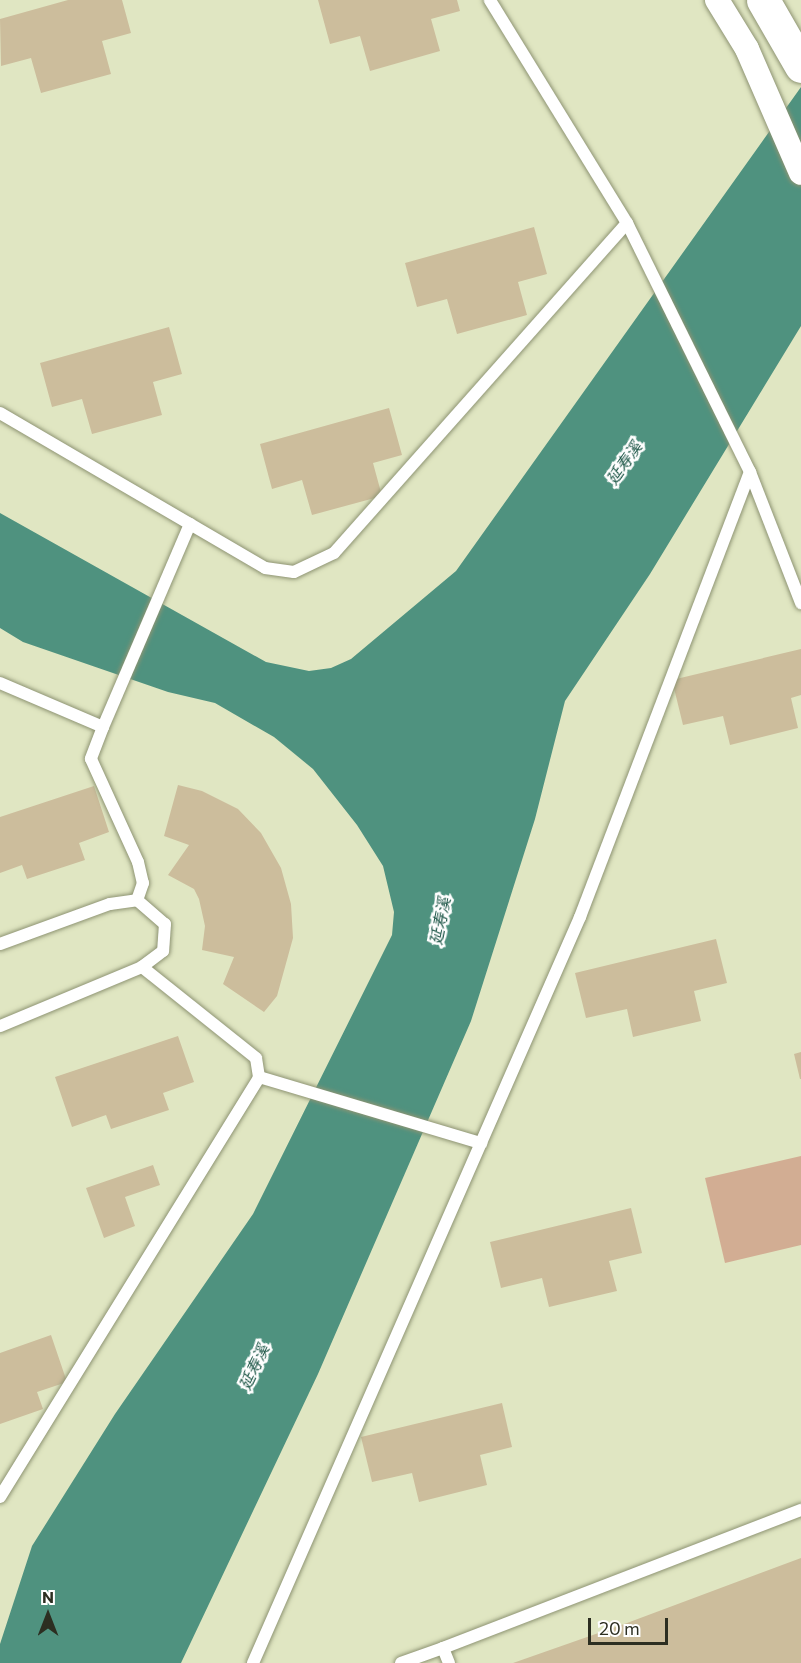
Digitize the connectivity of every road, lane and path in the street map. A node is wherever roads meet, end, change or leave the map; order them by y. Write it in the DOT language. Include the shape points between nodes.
graph roads {
  1 [pos="490,0"];
  2 [pos="717,0"];
  3 [pos="763,0"];
  4 [pos="801,66"];
  5 [pos="801,173"];
  6 [pos="627,223"];
  7 [pos="0,413"];
  8 [pos="750,472"];
  9 [pos="190,524"];
  10 [pos="801,603"];
  11 [pos="0,683"];
  12 [pos="103,727"];
  13 [pos="137,900"];
  14 [pos="0,944"];
  15 [pos="142,968"];
  16 [pos="0,1026"];
  17 [pos="259,1077"];
  18 [pos="481,1143"];
  19 [pos="0,1497"];
  20 [pos="801,1510"];
  21 [pos="443,1648"];
  22 [pos="253,1663"];
  23 [pos="400,1663"];
  24 [pos="449,1663"];
  1 -- 6 [label="lane"];
  2 -- 5 [label="street" via="747,49"];
  3 -- 4 [label="main road"];
  6 -- 8 [label="lane"];
  6 -- 9 [label="lane" via="334,553 294,572 265,568"];
  7 -- 9 [label="lane"];
  8 -- 10 [label="lane"];
  8 -- 18 [label="lane" via="580,917"];
  9 -- 12 [label="lane"];
  11 -- 12 [label="lane"];
  12 -- 13 [label="lane" via="91,759 138,862 143,882"];
  13 -- 14 [label="lane" via="110,904"];
  13 -- 15 [label="lane" via="165,924 163,951"];
  15 -- 16 [label="lane"];
  15 -- 17 [label="lane" via="256,1058"];
  17 -- 18 [label="lane"];
  17 -- 19 [label="lane"];
  18 -- 22 [label="lane"];
  20 -- 21 [label="lane"];
  21 -- 23 [label="lane"];
  21 -- 24 [label="lane"];
}
